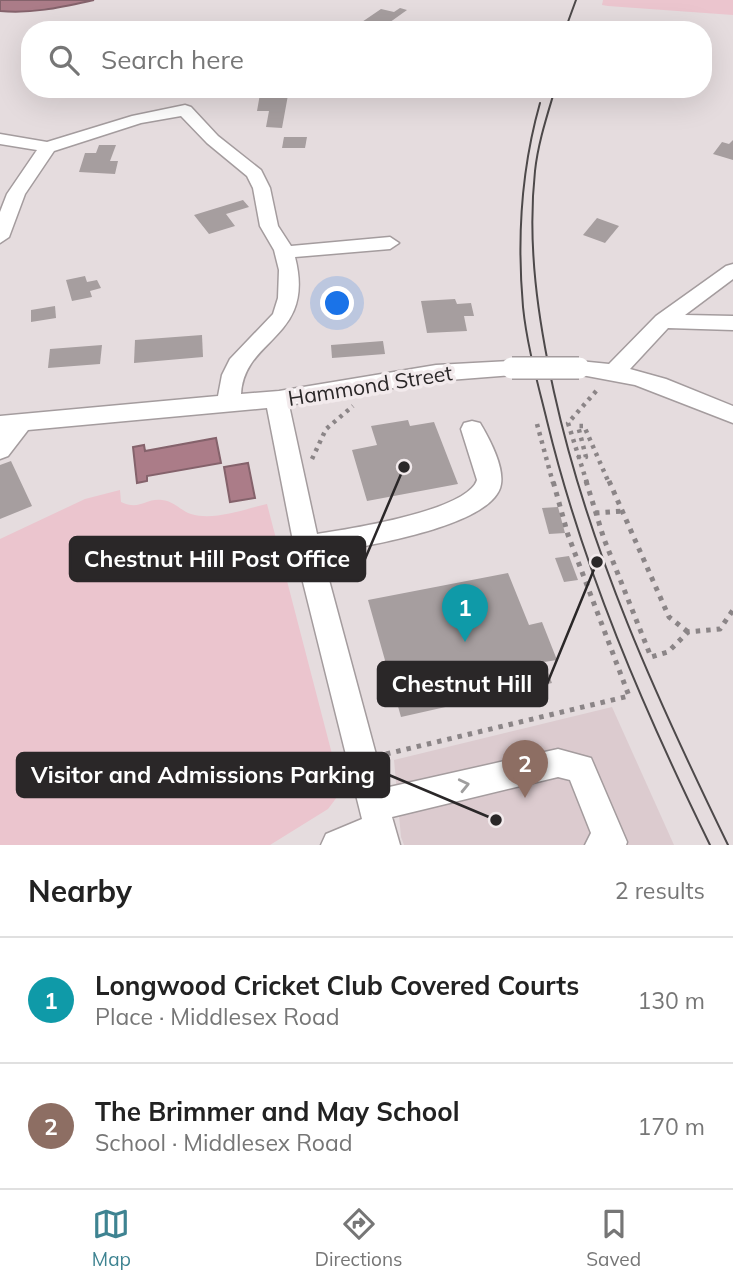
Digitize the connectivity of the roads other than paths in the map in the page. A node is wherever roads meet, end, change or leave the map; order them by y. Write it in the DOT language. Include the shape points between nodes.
graph roads {
  1 [pos="0,138"];
  2 [pos="48,147"];
  3 [pos="0,237"];
  4 [pos="390,243"];
  5 [pos="285,252"];
  6 [pos="733,270"];
  7 [pos="663,321"];
  8 [pos="733,323"];
  9 [pos="608,378"];
  10 [pos="276,399"];
  11 [pos="229,404"];
  12 [pos="733,415"];
  13 [pos="10,423"];
  14 [pos="472,429"];
  15 [pos="0,450"];
  16 [pos="307,546"];
  17 [pos="380,827"];
  18 [pos="337,845"];
  19 [pos="601,845"];
  1 -- 2 [label="street"];
  2 -- 3 [label="street" via="16,194"];
  2 -- 5 [label="street" via="138,119 185,110 206,134 250,168 264,193 269,227"];
  4 -- 5 [label="street"];
  5 -- 11 [label="street" via="286,308 279,322 236,366 229,382"];
  6 -- 7 [label="street"];
  7 -- 8 [label="street"];
  7 -- 9 [label="street"];
  9 -- 10 [label="street, Hammond Street, bridge" via="579,368 512,368 436,373"];
  9 -- 12 [label="street, Hammond Street" via="650,380"];
  10 -- 11 [label="street, Hammond Street"];
  10 -- 16 [label="street"];
  11 -- 13 [label="street, Hammond Street"];
  13 -- 15 [label="street"];
  14 -- 16 [label="street" via="489,479 481,498 441,516"];
  16 -- 17 [label="street"];
  17 -- 18 [label="street"];
  17 -- 19 [label="street, one-way" via="558,763 580,768 611,842"];
}
